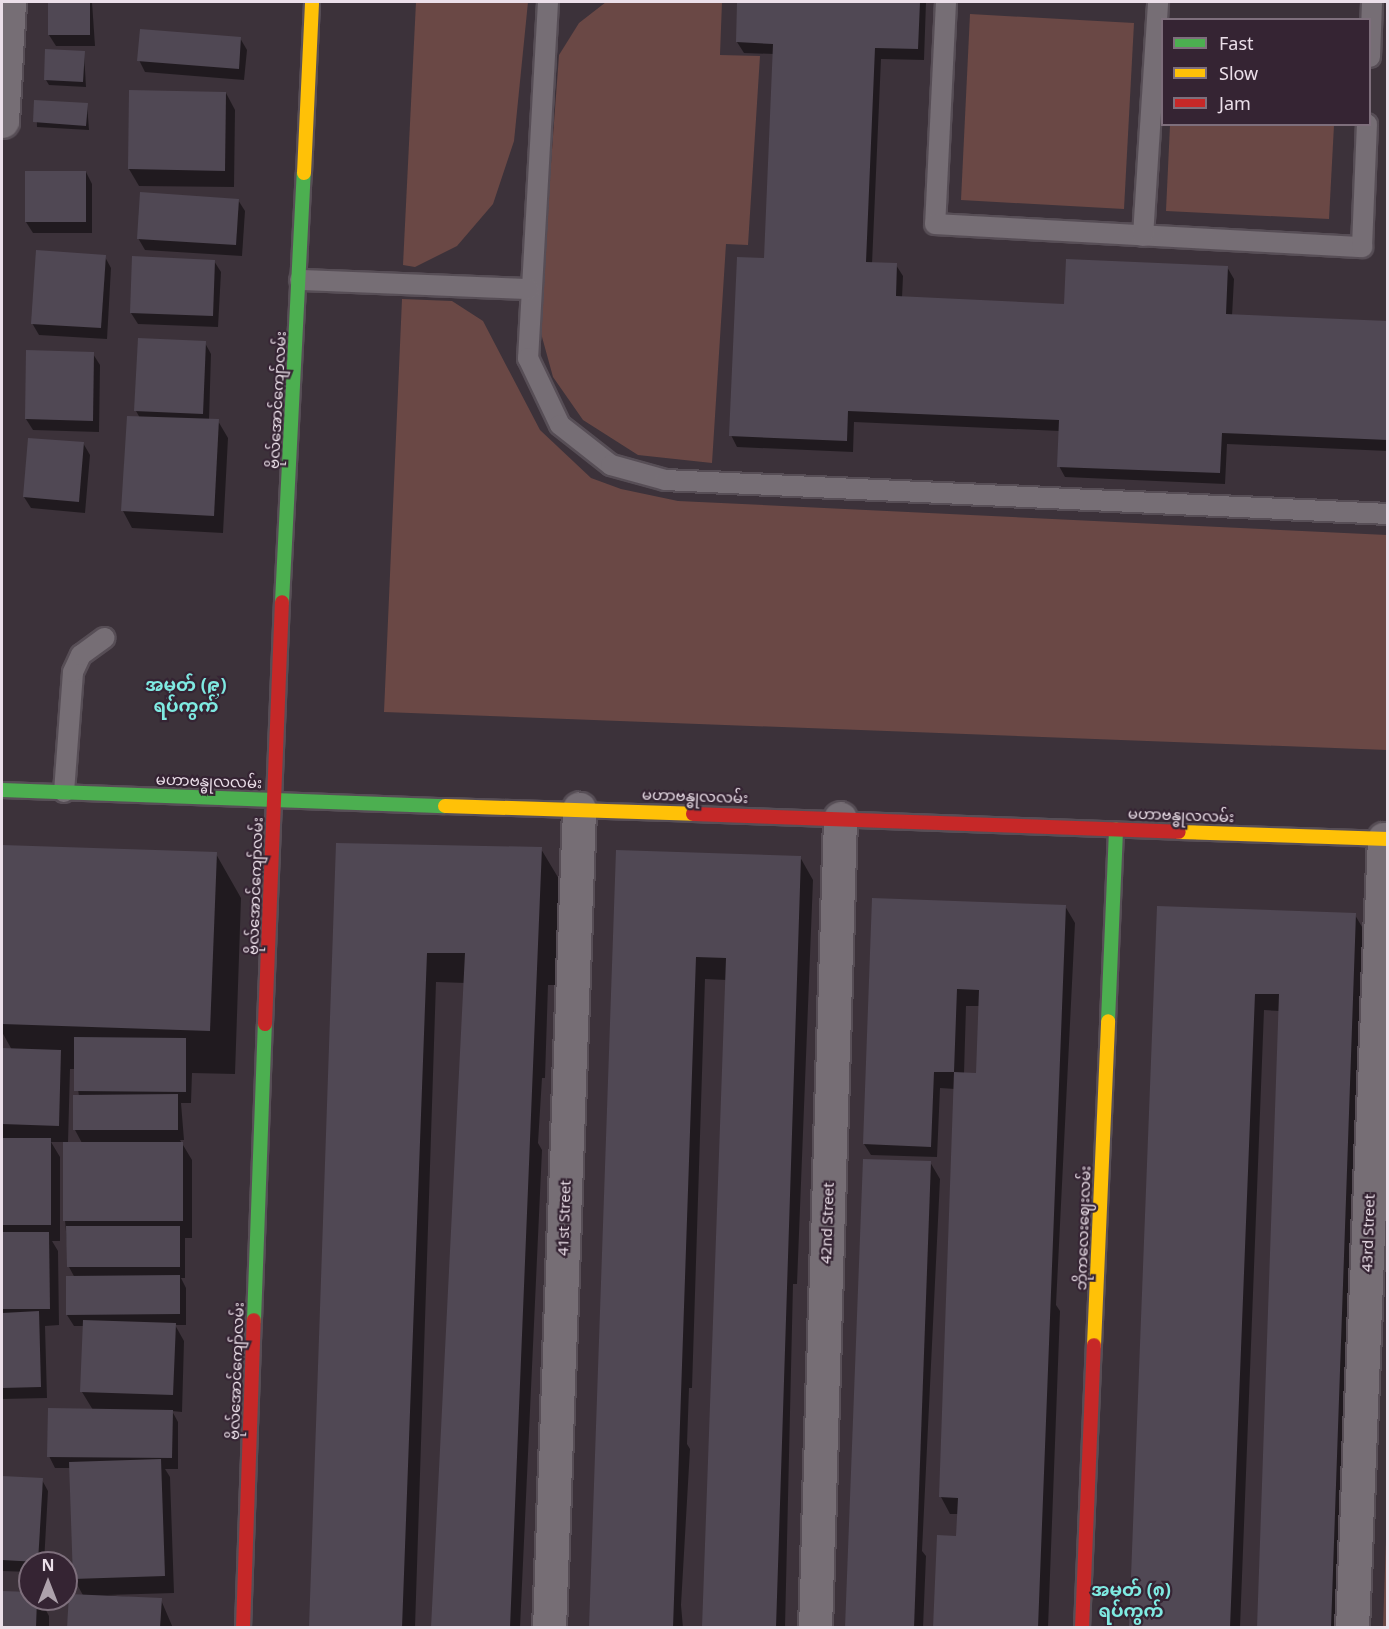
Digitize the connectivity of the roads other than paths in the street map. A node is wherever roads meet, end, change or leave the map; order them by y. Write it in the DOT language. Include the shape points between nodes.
graph roads {
  1 [pos="9,2"];
  2 [pos="312,2"];
  3 [pos="549,2"];
  4 [pos="946,2"];
  5 [pos="1158,2"];
  6 [pos="1352,2"];
  7 [pos="1372,2"];
  8 [pos="1378,2"];
  9 [pos="1371,30"];
  10 [pos="2,121"];
  11 [pos="1367,126"];
  12 [pos="1143,236"];
  13 [pos="300,280"];
  14 [pos="530,289"];
  15 [pos="1388,514"];
  16 [pos="104,638"];
  17 [pos="2,790"];
  18 [pos="64,792"];
  19 [pos="275,801"];
  20 [pos="579,809"];
  21 [pos="840,818"];
  22 [pos="1116,829"];
  23 [pos="1386,839"];
  24 [pos="243,1628"];
  25 [pos="549,1628"];
  26 [pos="814,1628"];
  27 [pos="1082,1628"];
  28 [pos="1352,1628"];
  1 -- 10 [label="street"];
  2 -- 13 [label="main road, ဗိုလ်အောင်ကျော်လမ်း"];
  3 -- 14 [label="lane"];
  4 -- 12 [label="lane" via="935,224"];
  5 -- 12 [label="lane"];
  6 -- 7 [label="lane"];
  7 -- 8 [label="lane"];
  7 -- 9 [label="lane"];
  11 -- 12 [label="lane" via="1362,247"];
  13 -- 14 [label="lane"];
  13 -- 19 [label="main road, ဗိုလ်အောင်ကျော်လမ်း"];
  14 -- 15 [label="lane" via="528,358 560,425 611,465 665,480"];
  16 -- 18 [label="lane" via="81,655 73,672"];
  17 -- 18 [label="main road, မဟာဗန္ဓုလလမ်း"];
  18 -- 19 [label="main road, မဟာဗန္ဓုလလမ်း"];
  19 -- 20 [label="main road, မဟာဗန္ဓုလလမ်း"];
  19 -- 24 [label="main road, ဗိုလ်အောင်ကျော်လမ်း"];
  20 -- 21 [label="main road, မဟာဗန္ဓုလလမ်း"];
  20 -- 25 [label="street, 41st Street"];
  21 -- 22 [label="main road, မဟာဗန္ဓုလလမ်း"];
  21 -- 26 [label="street, 42nd Street"];
  22 -- 23 [label="main road, မဟာဗန္ဓုလလမ်း"];
  22 -- 27 [label="main road, ဘိုကလေးဈေးလမ်း"];
  23 -- 28 [label="street, 43rd Street"];
}
